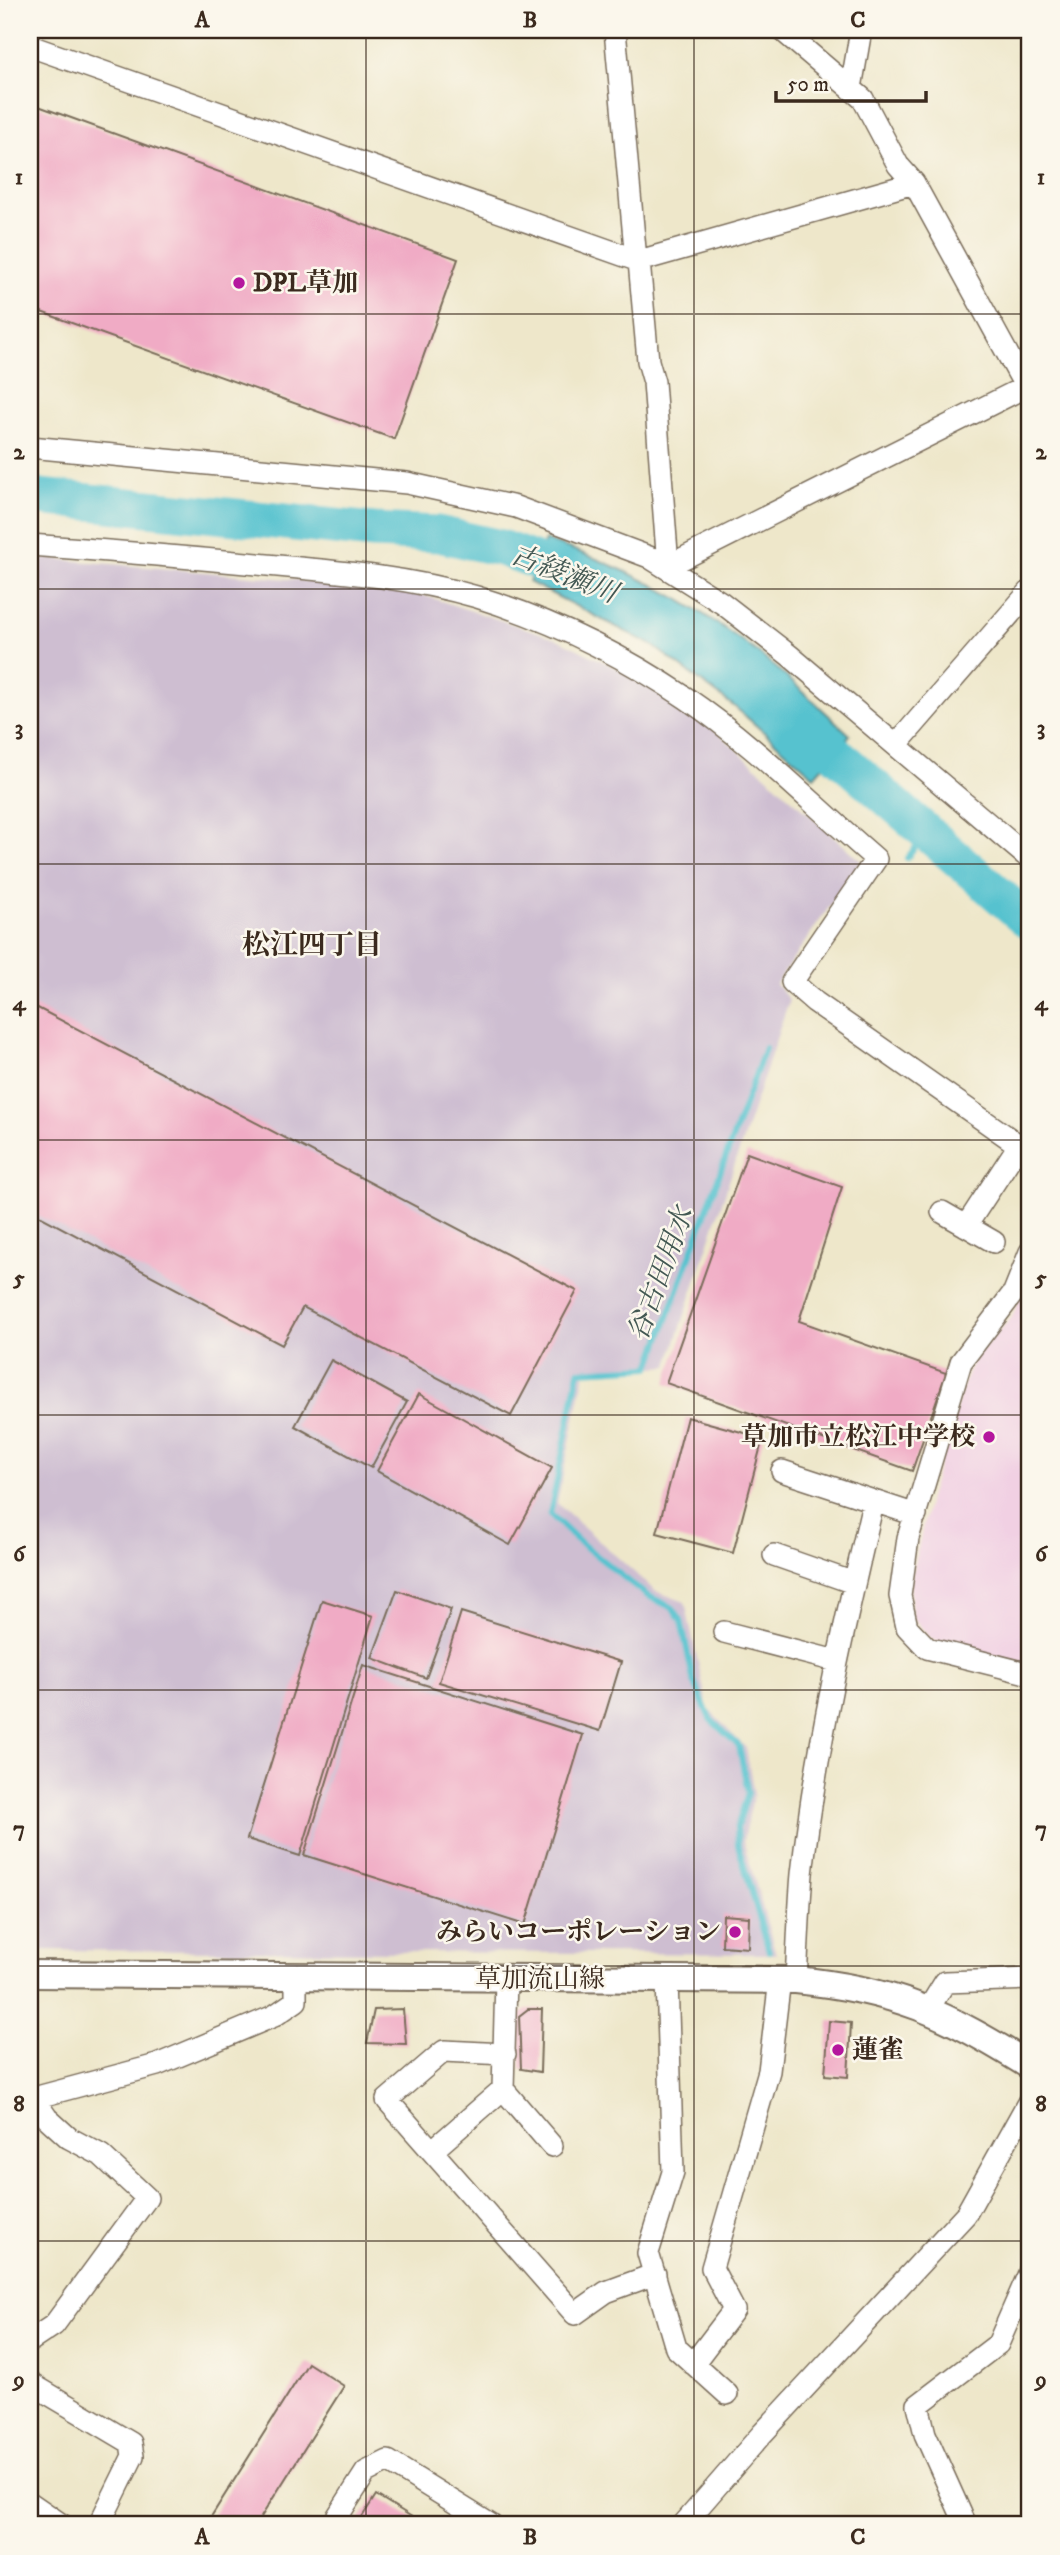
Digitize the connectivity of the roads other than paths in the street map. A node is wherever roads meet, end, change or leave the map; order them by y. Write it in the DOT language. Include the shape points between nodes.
graph roads {
  1 [pos="615,30"];
  2 [pos="782,30"];
  3 [pos="861,30"];
  4 [pos="30,46"];
  5 [pos="851,88"];
  6 [pos="915,183"];
  7 [pos="638,260"];
  8 [pos="1028,391"];
  9 [pos="30,447"];
  10 [pos="30,545"];
  11 [pos="668,566"];
  12 [pos="1030,591"];
  13 [pos="897,744"];
  14 [pos="1030,859"];
  15 [pos="1025,1149"];
  16 [pos="942,1212"];
  17 [pos="966,1226"];
  18 [pos="994,1242"];
  19 [pos="1030,1252"];
  20 [pos="782,1471"];
  21 [pos="873,1503"];
  22 [pos="916,1515"];
  23 [pos="774,1555"];
  24 [pos="854,1583"];
  25 [pos="724,1632"];
  26 [pos="836,1661"];
  27 [pos="1030,1674"];
  28 [pos="30,1974"];
  29 [pos="296,1976"];
  30 [pos="506,1979"];
  31 [pos="667,1979"];
  32 [pos="1030,1979"];
  33 [pos="788,1980"];
  34 [pos="929,2008"];
  35 [pos="505,2054"];
  36 [pos="1030,2066"];
  37 [pos="503,2090"];
  38 [pos="32,2099"];
  39 [pos="1030,2099"];
  40 [pos="552,2147"];
  41 [pos="432,2151"];
  42 [pos="1030,2272"];
  43 [pos="655,2274"];
  44 [pos="30,2341"];
  45 [pos="693,2364"];
  46 [pos="30,2383"];
  47 [pos="727,2394"];
  48 [pos="30,2503"];
  49 [pos="62,2525"];
  50 [pos="99,2525"];
  51 [pos="332,2525"];
  52 [pos="491,2525"];
  53 [pos="683,2525"];
  54 [pos="966,2525"];
  1 -- 7 [label="street"];
  2 -- 5 [label="street"];
  3 -- 5 [label="street"];
  4 -- 7 [label="street"];
  5 -- 6 [label="street" via="863,99 898,165"];
  6 -- 7 [label="street"];
  6 -- 8 [label="street"];
  7 -- 11 [label="street" via="654,382"];
  8 -- 11 [label="street"];
  9 -- 11 [label="street" via="407,483 516,507"];
  10 -- 15 [label="street" via="351,573 425,585 529,615 641,669 717,721 876,859 793,982"];
  11 -- 13 [label="street" via="770,640"];
  12 -- 13 [label="street"];
  13 -- 14 [label="street"];
  15 -- 17 [label="street"];
  16 -- 17 [label="street"];
  17 -- 18 [label="street"];
  19 -- 22 [label="street" via="1014,1292 961,1362"];
  20 -- 21 [label="street"];
  21 -- 22 [label="street"];
  21 -- 24 [label="street"];
  22 -- 27 [label="street" via="903,1559 900,1596 911,1633 927,1648"];
  23 -- 24 [label="street"];
  24 -- 26 [label="street"];
  25 -- 26 [label="street"];
  26 -- 33 [label="street"];
  28 -- 29 [label="main road, 草加流山線"];
  29 -- 30 [label="main road, 草加流山線"];
  29 -- 38 [label="street" via="296,2001 274,2016 157,2065"];
  30 -- 31 [label="main road, 草加流山線"];
  30 -- 35 [label="street"];
  31 -- 33 [label="main road, 草加流山線"];
  31 -- 43 [label="street" via="673,2172 648,2253"];
  32 -- 34 [label="street" via="945,1982"];
  33 -- 34 [label="main road, 草加流山線" via="876,1991"];
  33 -- 45 [label="street" via="769,2071 712,2268 734,2310"];
  34 -- 36 [label="main road, 草加流山線"];
  35 -- 37 [label="street"];
  35 -- 41 [label="street" via="444,2051 387,2100"];
  37 -- 40 [label="street"];
  37 -- 41 [label="street"];
  38 -- 44 [label="street" via="69,2138 101,2155 147,2198 54,2325"];
  39 -- 53 [label="street" via="966,2214"];
  41 -- 43 [label="street" via="575,2314 606,2292"];
  42 -- 54 [label="street" via="998,2344 918,2405 925,2434"];
  43 -- 45 [label="street" via="676,2348"];
  45 -- 47 [label="street"];
  46 -- 50 [label="street" via="131,2442 133,2456"];
  48 -- 49 [label="street"];
  51 -- 52 [label="street" via="366,2472 388,2461"];
}
